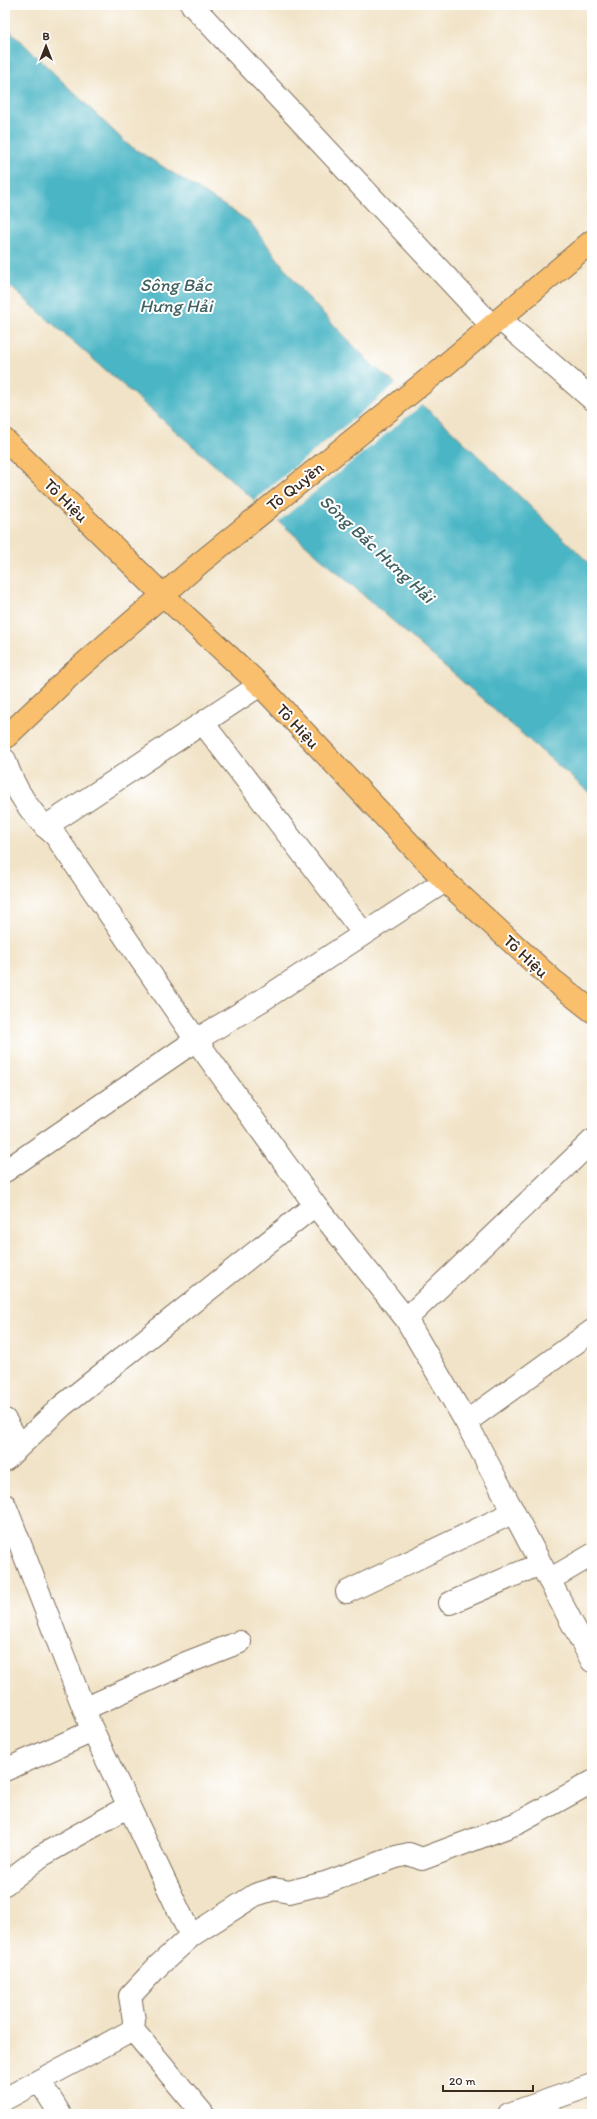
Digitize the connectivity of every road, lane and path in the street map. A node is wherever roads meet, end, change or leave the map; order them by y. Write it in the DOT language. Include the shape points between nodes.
graph roads {
  1 [pos="192,5"];
  2 [pos="592,241"];
  3 [pos="496,323"];
  4 [pos="592,399"];
  5 [pos="5,440"];
  6 [pos="164,596"];
  7 [pos="260,685"];
  8 [pos="203,723"];
  9 [pos="5,738"];
  10 [pos="5,760"];
  11 [pos="45,827"];
  12 [pos="445,881"];
  13 [pos="364,934"];
  14 [pos="592,1011"];
  15 [pos="196,1040"];
  16 [pos="592,1141"];
  17 [pos="5,1171"];
  18 [pos="315,1205"];
  19 [pos="406,1319"];
  20 [pos="592,1331"];
  21 [pos="5,1420"];
  22 [pos="466,1422"];
  23 [pos="13,1453"];
  24 [pos="5,1504"];
  25 [pos="514,1512"];
  26 [pos="592,1555"];
  27 [pos="544,1572"];
  28 [pos="347,1592"];
  29 [pos="450,1603"];
  30 [pos="240,1642"];
  31 [pos="592,1661"];
  32 [pos="84,1709"];
  33 [pos="93,1732"];
  34 [pos="5,1770"];
  35 [pos="592,1782"];
  36 [pos="128,1806"];
  37 [pos="5,1884"];
  38 [pos="191,1936"];
  39 [pos="133,2030"];
  40 [pos="40,2082"];
  41 [pos="583,2088"];
  42 [pos="5,2099"];
  43 [pos="60,2114"];
  44 [pos="203,2114"];
  45 [pos="509,2114"];
  1 -- 3 [label="street"];
  2 -- 3 [label="main road, Tô Quyền"];
  3 -- 4 [label="street"];
  3 -- 6 [label="main road, Tô Quyền" via="200,563"];
  5 -- 6 [label="main road, Tô Hiệu"];
  6 -- 7 [label="main road, Tô Hiệu"];
  6 -- 9 [label="main road, Tô Quyền" via="73,674"];
  7 -- 8 [label="street"];
  7 -- 12 [label="main road, Tô Hiệu"];
  8 -- 11 [label="street"];
  8 -- 13 [label="street"];
  10 -- 11 [label="street" via="9,774"];
  11 -- 15 [label="street" via="55,835"];
  12 -- 13 [label="street"];
  12 -- 14 [label="main road, Tô Hiệu" via="554,981"];
  13 -- 15 [label="street"];
  15 -- 17 [label="street"];
  15 -- 18 [label="street"];
  16 -- 19 [label="street"];
  18 -- 19 [label="street"];
  18 -- 23 [label="street" via="62,1406"];
  19 -- 22 [label="street"];
  20 -- 22 [label="street"];
  21 -- 23 [label="street"];
  22 -- 25 [label="street"];
  24 -- 32 [label="street"];
  25 -- 27 [label="street"];
  25 -- 28 [label="street"];
  26 -- 27 [label="street"];
  27 -- 29 [label="street"];
  27 -- 31 [label="street" via="577,1644"];
  30 -- 32 [label="street" via="186,1663"];
  32 -- 33 [label="street"];
  33 -- 34 [label="street"];
  33 -- 36 [label="street"];
  35 -- 38 [label="street" via="518,1823 422,1859 409,1854 325,1883 289,1892 274,1889 255,1895"];
  36 -- 37 [label="street" via="41,1856"];
  36 -- 38 [label="street"];
  38 -- 39 [label="street" via="130,1996"];
  39 -- 40 [label="street"];
  39 -- 44 [label="street"];
  40 -- 42 [label="street"];
  40 -- 43 [label="street"];
  41 -- 45 [label="street"];
}
